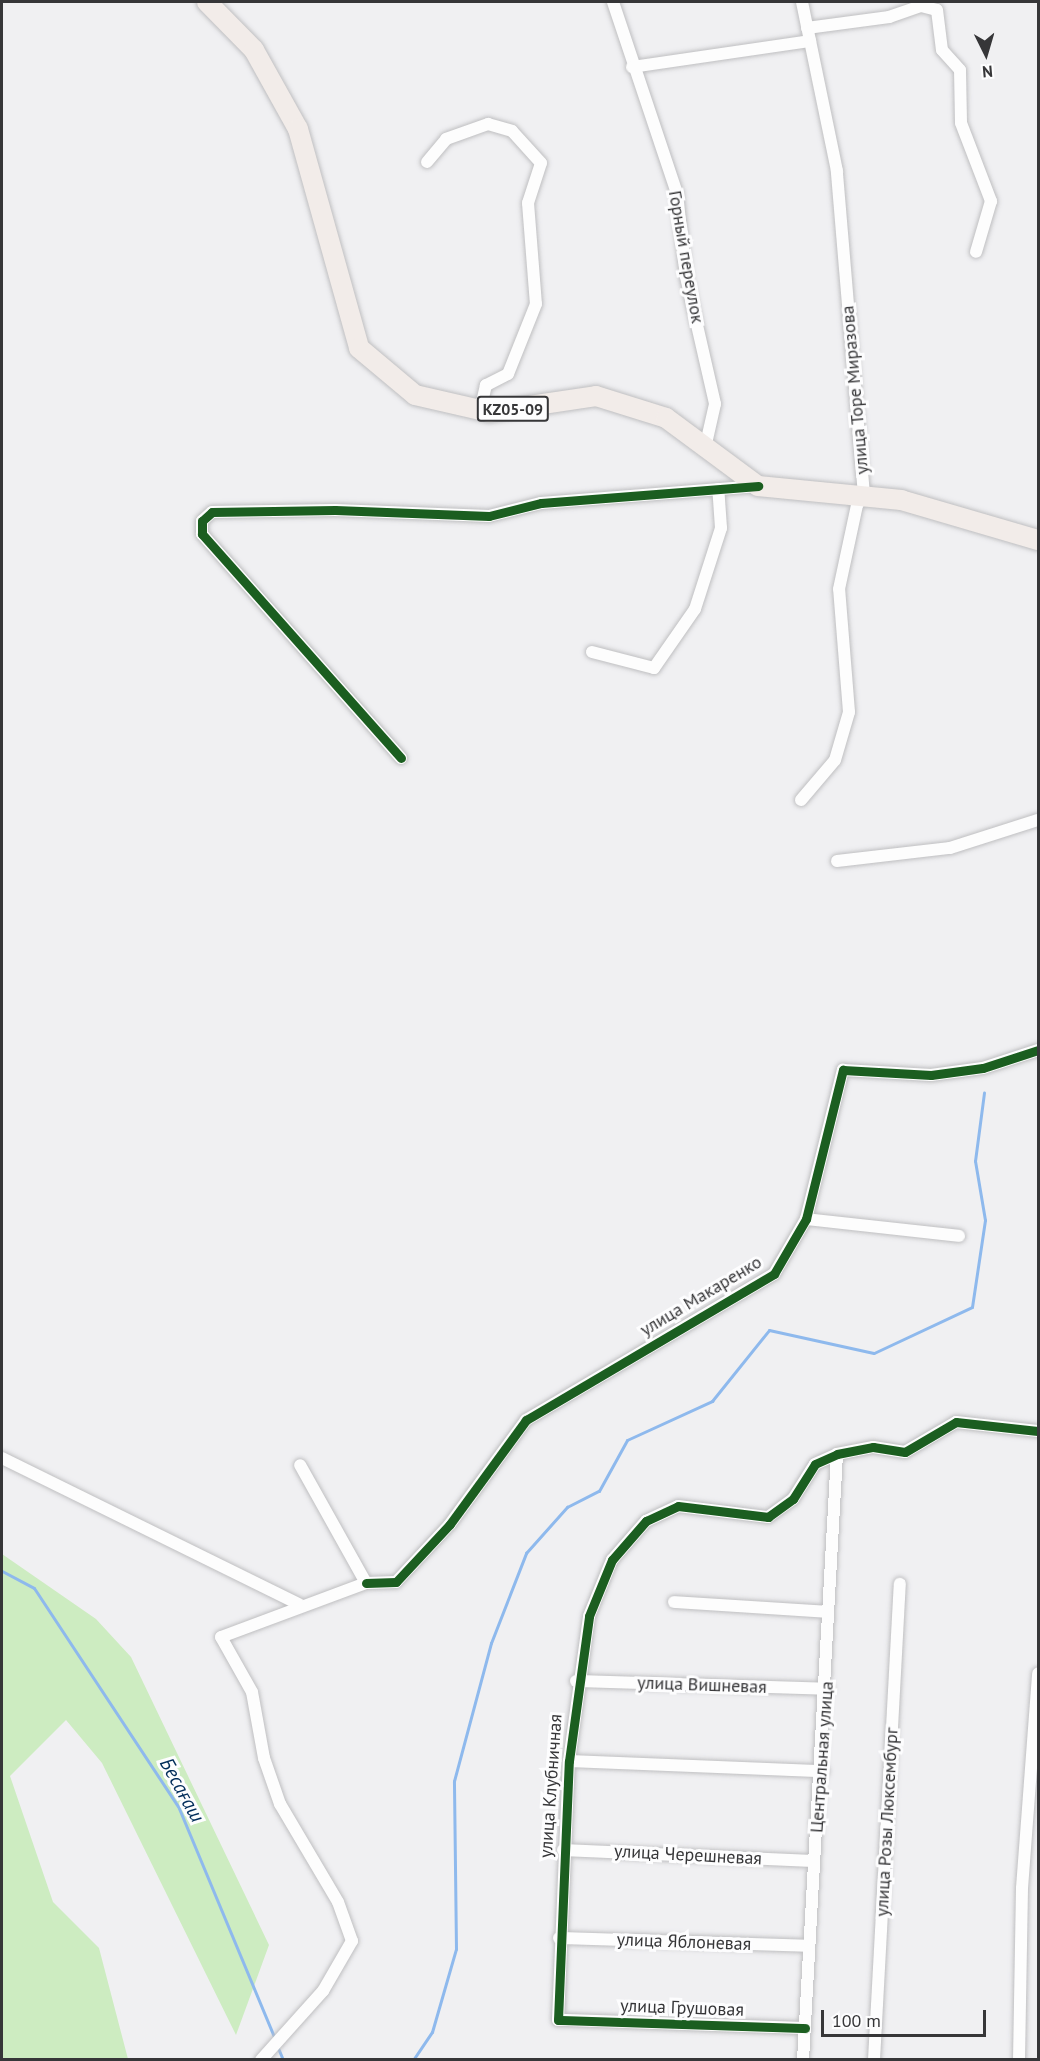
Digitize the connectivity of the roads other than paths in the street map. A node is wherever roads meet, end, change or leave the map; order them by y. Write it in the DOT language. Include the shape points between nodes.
graph roads {
  1 [pos="207,2"];
  2 [pos="613,2"];
  3 [pos="802,2"];
  4 [pos="809,34"];
  5 [pos="632,67"];
  6 [pos="428,162"];
  7 [pos="976,252"];
  8 [pos="480,410"];
  9 [pos="705,448"];
  10 [pos="758,486"];
  11 [pos="718,489"];
  12 [pos="864,495"];
  13 [pos="1038,540"];
  14 [pos="592,652"];
  15 [pos="401,758"];
  16 [pos="801,800"];
  17 [pos="1038,820"];
  18 [pos="837,861"];
  19 [pos="1038,1050"];
  20 [pos="806,1219"];
  21 [pos="959,1236"];
  22 [pos="1038,1431"];
  23 [pos="837,1454"];
  24 [pos="2,1458"];
  25 [pos="300,1465"];
  26 [pos="366,1583"];
  27 [pos="900,1584"];
  28 [pos="674,1602"];
  29 [pos="299,1604"];
  30 [pos="828,1612"];
  31 [pos="1038,1674"];
  32 [pos="576,1681"];
  33 [pos="828,1689"];
  34 [pos="569,1761"];
  35 [pos="823,1771"];
  36 [pos="563,1850"];
  37 [pos="813,1861"];
  38 [pos="560,1938"];
  39 [pos="809,1946"];
  40 [pos="558,2020"];
  41 [pos="805,2028"];
  42 [pos="261,2059"];
  43 [pos="803,2060"];
  44 [pos="874,2060"];
  45 [pos="1019,2060"];
  1 -- 8 [label="main road, KZ05-09" via="254,50 298,129 359,348 415,395"];
  2 -- 5 [label="street, Горный переулок"];
  3 -- 4 [label="street, улица Торе Миразова"];
  4 -- 5 [label="street"];
  4 -- 7 [label="street" via="921,6 937,10 942,50 960,70 961,123 991,201"];
  4 -- 12 [label="street, улица Торе Миразова" via="837,171"];
  5 -- 9 [label="street, Горный переулок" via="677,193 686,277 715,404"];
  6 -- 8 [label="street" via="446,139 488,124 528,143 541,163 528,203 536,304 508,374 486,385"];
  8 -- 9 [label="main road, KZ05-09" via="596,396 666,418"];
  9 -- 10 [label="main road, KZ05-09"];
  10 -- 11 [label="street"];
  10 -- 12 [label="main road"];
  11 -- 14 [label="street" via="721,528 695,609 654,668"];
  11 -- 15 [label="street" via="541,503 489,516 335,510 212,512 202,521 202,534"];
  12 -- 13 [label="main road"];
  12 -- 16 [label="street, улица Торе Миразова" via="857,505 839,589 849,712 835,760"];
  17 -- 18 [label="street" via="950,849"];
  19 -- 20 [label="street, улица Макаренко" via="983,1068 931,1075 843,1070"];
  20 -- 21 [label="street"];
  20 -- 26 [label="street, улица Макаренко" via="774,1274 526,1420 450,1524 396,1582"];
  22 -- 23 [label="street, улица Клубничная" via="956,1422 905,1452 873,1447"];
  23 -- 30 [label="street, Центральная улица"];
  23 -- 32 [label="street, улица Клубничная" via="815,1464 793,1499 768,1517 678,1506 646,1521 612,1560 589,1616"];
  24 -- 29 [label="street"];
  25 -- 26 [label="street"];
  26 -- 29 [label="street, улица Макаренко"];
  27 -- 44 [label="street, улица Розы Люксембург"];
  28 -- 30 [label="street"];
  29 -- 42 [label="street, улица Макаренко" via="221,1637 252,1692 264,1758 280,1803 338,1902 352,1941 323,1991"];
  30 -- 33 [label="street, Центральная улица"];
  31 -- 45 [label="street" via="1022,1888"];
  32 -- 33 [label="street, улица Вишневая"];
  32 -- 34 [label="street, улица Клубничная"];
  33 -- 35 [label="street, Центральная улица"];
  34 -- 35 [label="street"];
  34 -- 36 [label="street, улица Клубничная"];
  35 -- 37 [label="street, Центральная улица"];
  36 -- 37 [label="street, улица Черешневая"];
  36 -- 38 [label="street, улица Клубничная"];
  37 -- 39 [label="street, Центральная улица"];
  38 -- 39 [label="street, улица Яблоневая"];
  38 -- 40 [label="street, улица Клубничная"];
  39 -- 41 [label="street, Центральная улица"];
  40 -- 41 [label="street, улица Грушовая"];
  41 -- 43 [label="street, Центральная улица"];
}
